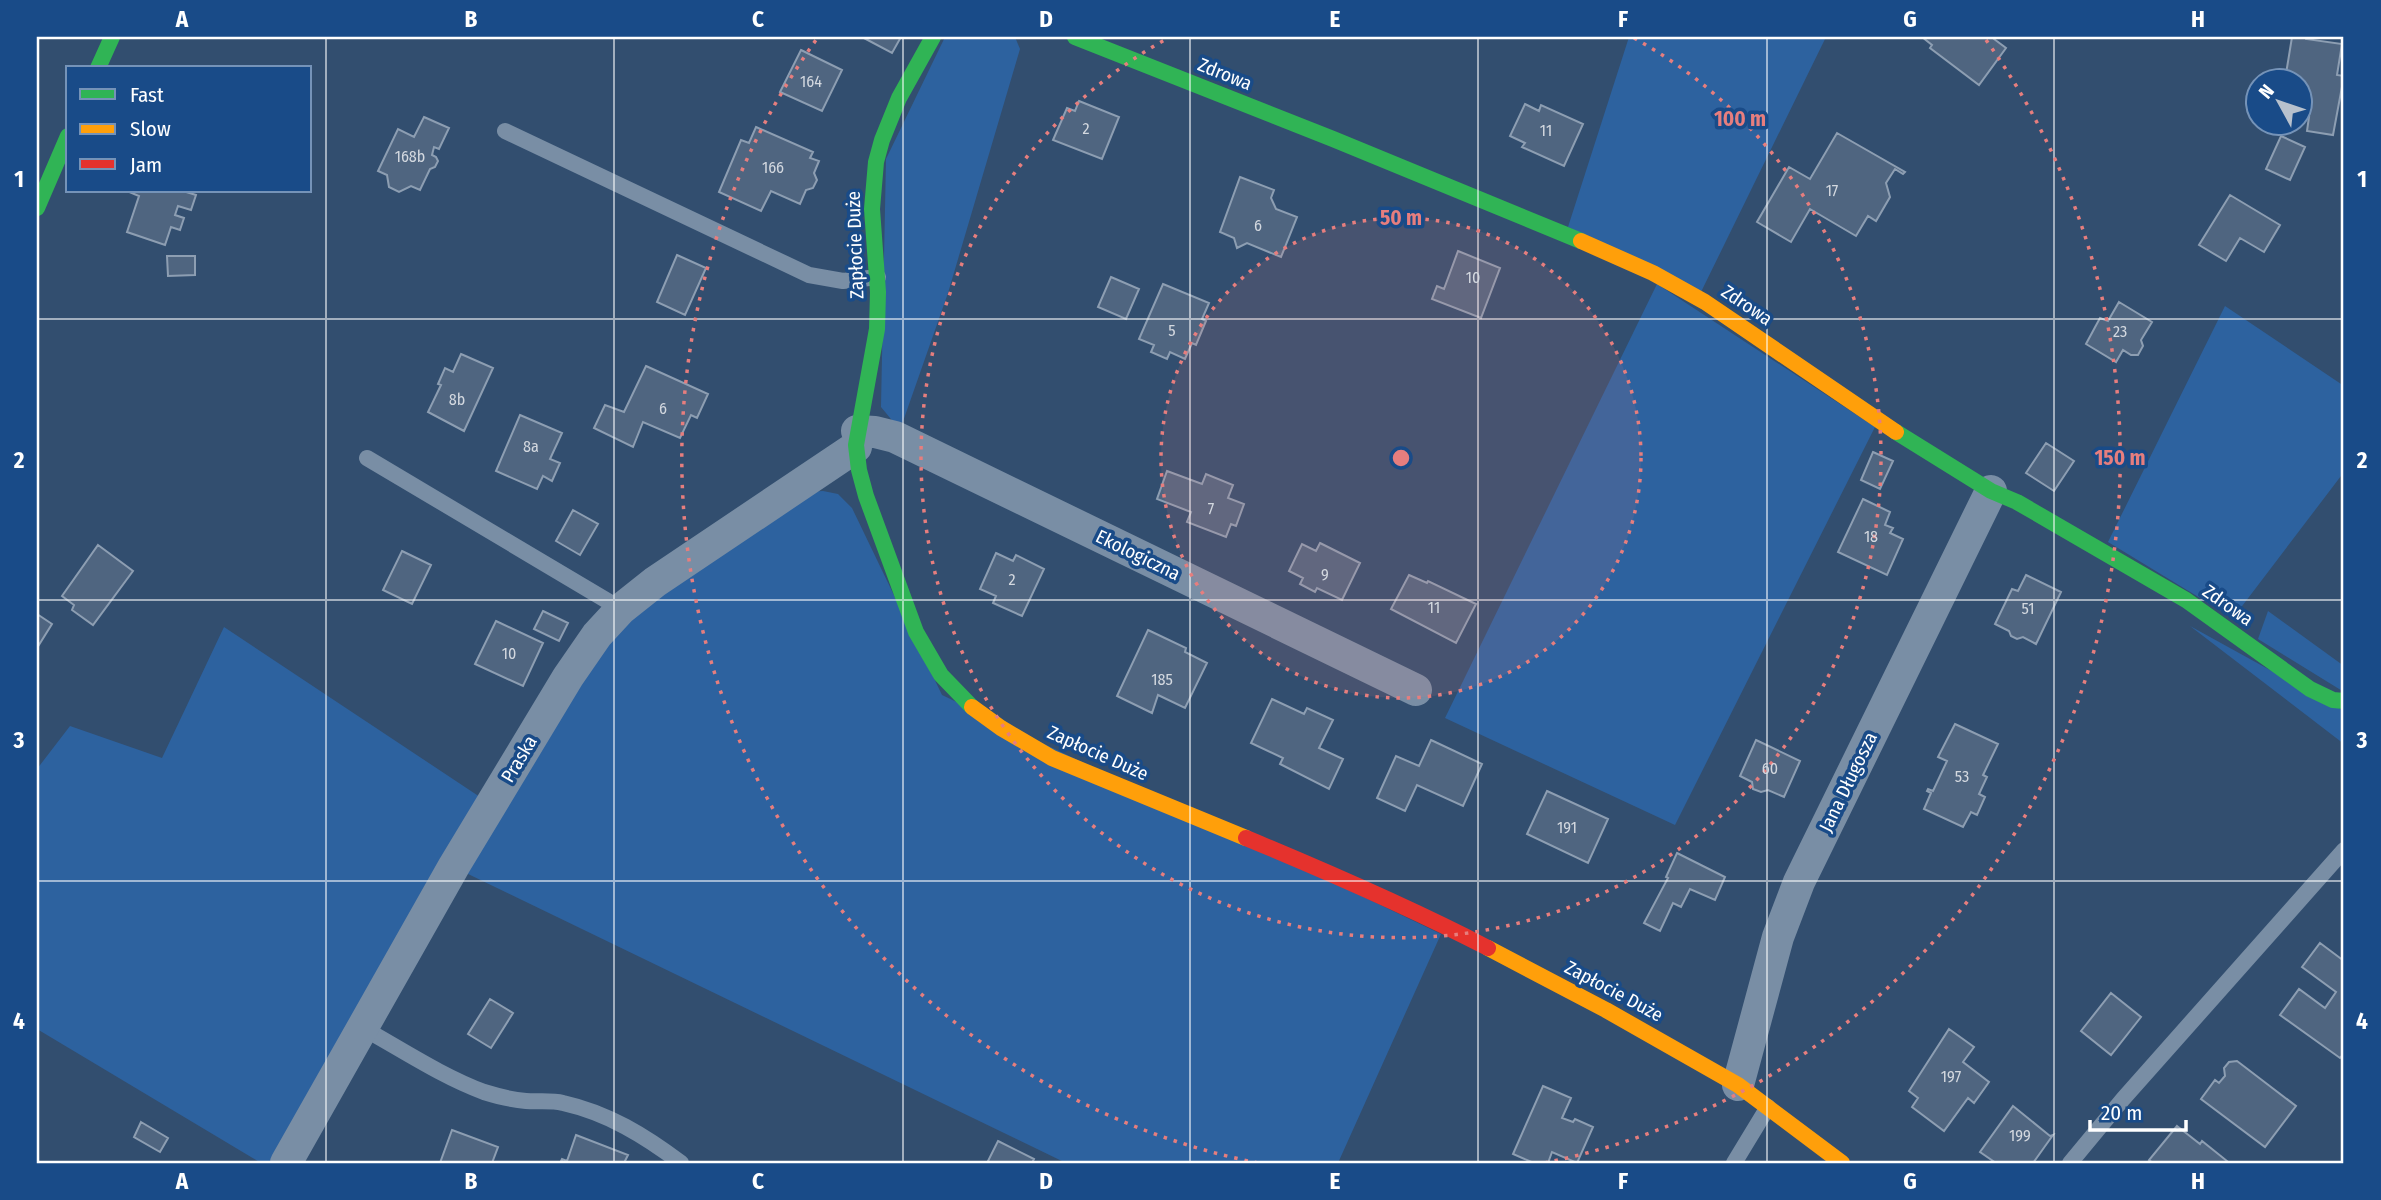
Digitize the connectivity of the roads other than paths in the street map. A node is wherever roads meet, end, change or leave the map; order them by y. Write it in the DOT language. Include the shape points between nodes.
graph roads {
  1 [pos="112,37"];
  2 [pos="933,37"];
  3 [pos="1075,37"];
  4 [pos="99,66"];
  5 [pos="505,131"];
  6 [pos="66,141"];
  7 [pos="37,208"];
  8 [pos="878,277"];
  9 [pos="856,439"];
  10 [pos="367,458"];
  11 [pos="1991,491"];
  12 [pos="621,609"];
  13 [pos="1416,690"];
  14 [pos="2344,701"];
  15 [pos="2344,850"];
  16 [pos="361,1027"];
  17 [pos="1738,1084"];
  18 [pos="1768,1107"];
  19 [pos="286,1163"];
  20 [pos="681,1163"];
  21 [pos="1734,1163"];
  22 [pos="1842,1163"];
  23 [pos="2070,1163"];
  1 -- 4 [label="street"];
  2 -- 8 [label="street, Zapłocie Duże" via="905,83 883,133 874,168 872,209"];
  3 -- 11 [label="street, Zdrowa" via="1653,273 1705,302"];
  5 -- 8 [label="lane" via="810,275 843,281"];
  6 -- 7 [label="street"];
  8 -- 9 [label="street, Zapłocie Duże" via="875,356"];
  9 -- 12 [label="street, Praska"];
  9 -- 13 [label="street, Ekologiczna" via="875,432 895,437"];
  9 -- 17 [label="street, Zapłocie Duże" via="863,485 916,633 931,662 979,713 1052,758 1426,915"];
  10 -- 12 [label="lane"];
  11 -- 14 [label="street, Zdrowa" via="2186,600 2310,689"];
  11 -- 17 [label="street, Jana Długosza" via="1799,882 1778,937"];
  12 -- 16 [label="street, Praska" via="568,677"];
  15 -- 23 [label="lane"];
  16 -- 19 [label="street, Praska"];
  16 -- 20 [label="lane" via="486,1092 522,1101 561,1102 598,1114"];
  17 -- 18 [label="street, Zapłocie Duże"];
  18 -- 21 [label="lane"];
  18 -- 22 [label="street, Zapłocie Duże"];
}
